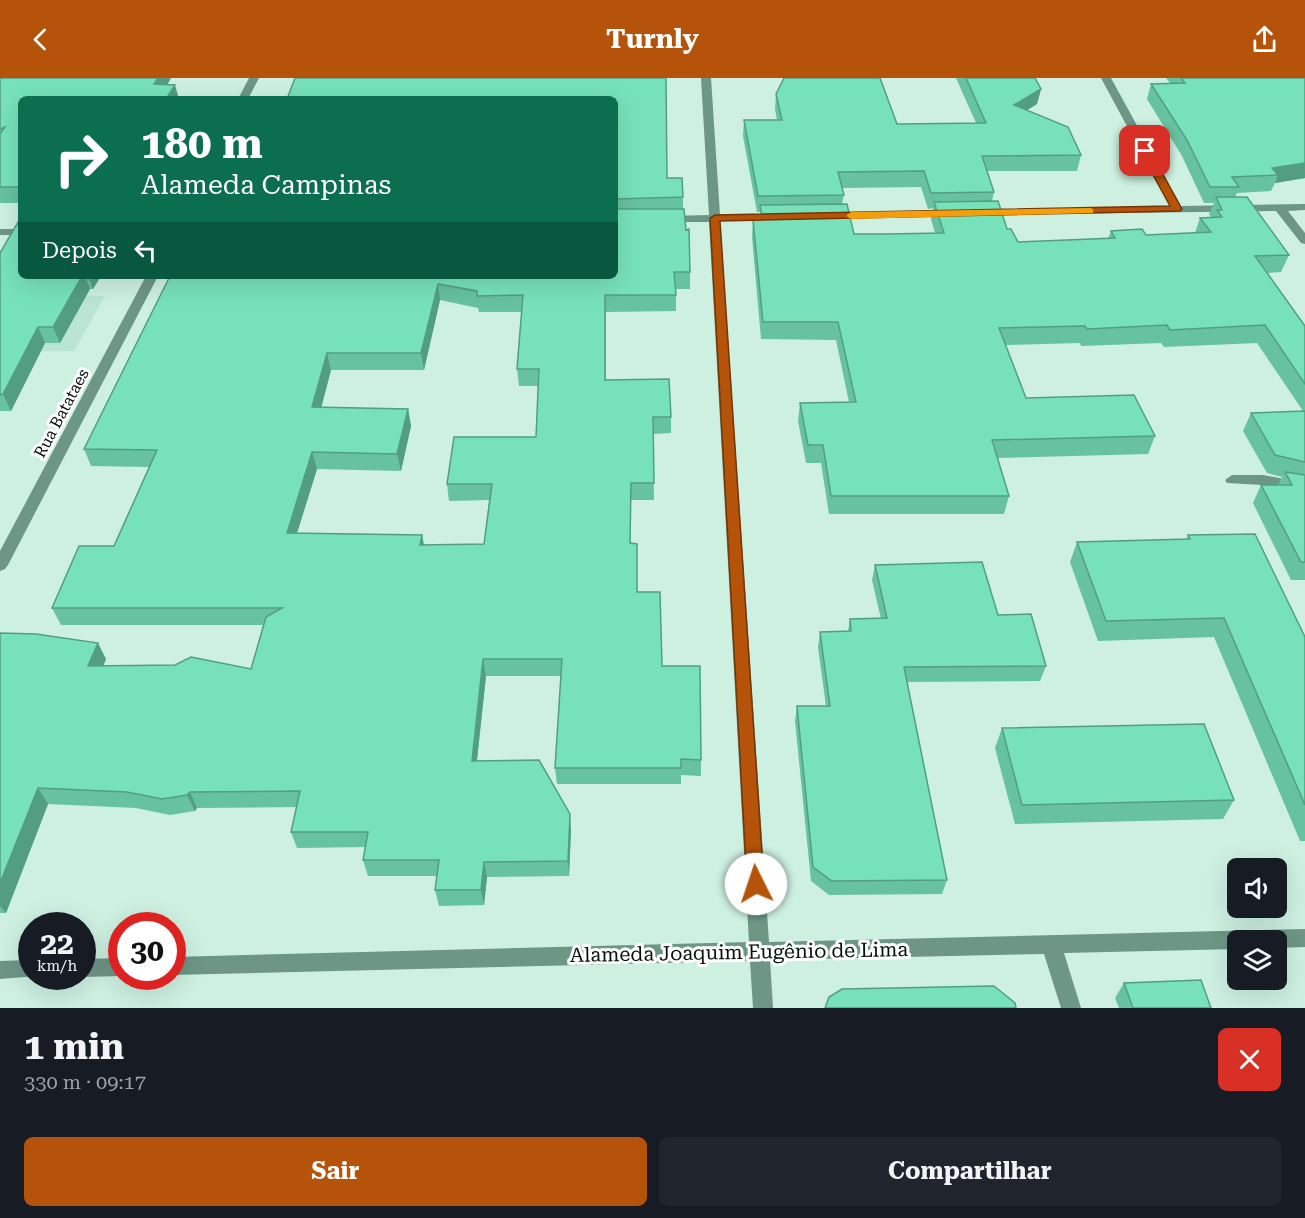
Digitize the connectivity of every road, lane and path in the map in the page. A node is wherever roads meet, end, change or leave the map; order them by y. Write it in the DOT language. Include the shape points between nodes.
graph roads {
  1 [pos="254,78"];
  2 [pos="706,78"];
  3 [pos="1106,78"];
  4 [pos="245,96"];
  5 [pos="1279,207"];
  6 [pos="1305,207"];
  7 [pos="1177,209"];
  8 [pos="817,216"];
  9 [pos="793,217"];
  10 [pos="715,218"];
  11 [pos="649,219"];
  12 [pos="0,232"];
  13 [pos="18,232"];
  14 [pos="1305,241"];
  15 [pos="150,279"];
  16 [pos="1232,480"];
  17 [pos="1305,488"];
  18 [pos="0,565"];
  19 [pos="1305,938"];
  20 [pos="1051,944"];
  21 [pos="760,951"];
  22 [pos="186,966"];
  23 [pos="18,969"];
  24 [pos="0,970"];
  25 [pos="763,1008"];
  26 [pos="1071,1008"];
  1 -- 4 [label="street"];
  2 -- 10 [label="street"];
  3 -- 7 [label="street"];
  5 -- 6 [label="street"];
  5 -- 7 [label="street"];
  5 -- 14 [label="street"];
  7 -- 8 [label="street"];
  9 -- 10 [label="street"];
  10 -- 11 [label="street"];
  10 -- 21 [label="street"];
  12 -- 13 [label="street"];
  15 -- 18 [label="street, Rua Batataes"];
  16 -- 17 [label="street" via="1263,480"];
  19 -- 20 [label="street, Alameda Joaquim Eugênio de Lima"];
  20 -- 21 [label="street, Alameda Joaquim Eugênio de Lima"];
  20 -- 26 [label="street"];
  21 -- 22 [label="street, Alameda Joaquim Eugênio de Lima"];
  21 -- 25 [label="street"];
  23 -- 24 [label="street"];
}
